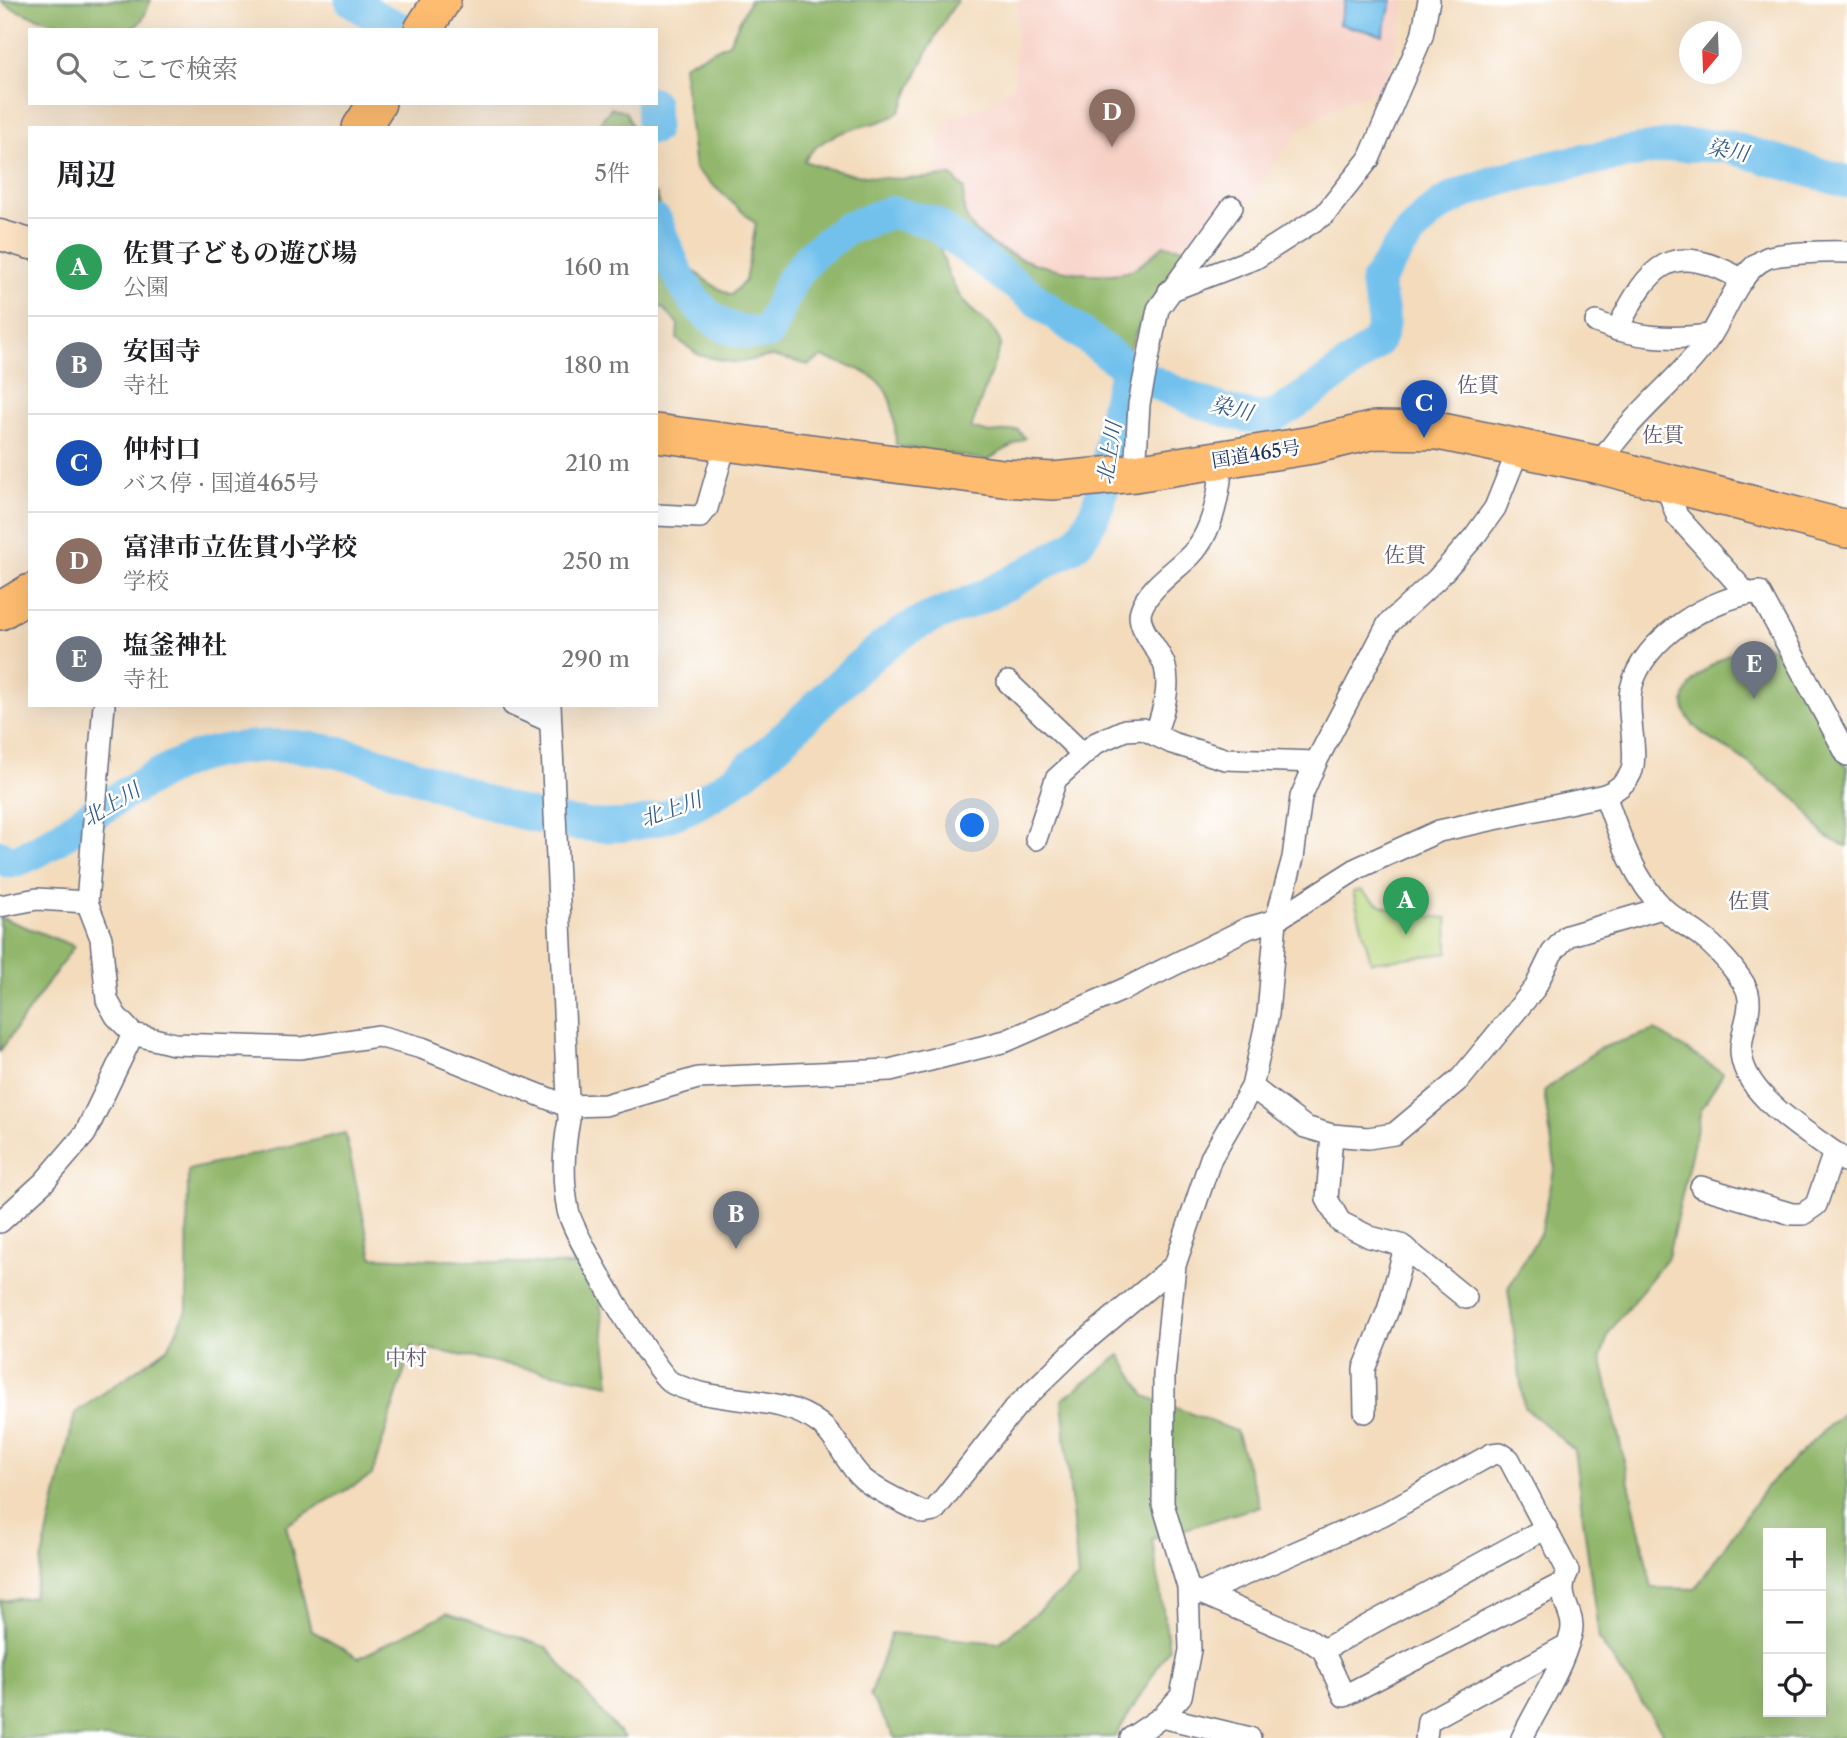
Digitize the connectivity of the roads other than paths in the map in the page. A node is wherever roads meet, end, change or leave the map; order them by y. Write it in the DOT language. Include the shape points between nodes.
graph roads {
  1 [pos="1429,0"];
  2 [pos="376,105"];
  3 [pos="362,126"];
  4 [pos="1231,207"];
  5 [pos="0,234"];
  6 [pos="28,243"];
  7 [pos="1847,252"];
  8 [pos="1742,280"];
  9 [pos="1169,291"];
  10 [pos="1596,322"];
  11 [pos="1617,330"];
  12 [pos="1711,335"];
  13 [pos="658,433"];
  14 [pos="726,442"];
  15 [pos="1519,448"];
  16 [pos="1222,460"];
  17 [pos="1599,465"];
  18 [pos="1113,475"];
  19 [pos="1665,481"];
  20 [pos="658,515"];
  21 [pos="1847,529"];
  22 [pos="28,594"];
  23 [pos="1746,594"];
  24 [pos="0,611"];
  25 [pos="1008,682"];
  26 [pos="103,707"];
  27 [pos="522,707"];
  28 [pos="550,713"];
  29 [pos="1155,735"];
  30 [pos="1083,754"];
  31 [pos="1847,755"];
  32 [pos="1316,762"];
  33 [pos="1605,795"];
  34 [pos="1036,839"];
  35 [pos="87,902"];
  36 [pos="0,906"];
  37 [pos="1662,908"];
  38 [pos="1276,920"];
  39 [pos="133,1034"];
  40 [pos="1252,1087"];
  41 [pos="568,1106"];
  42 [pos="1332,1135"];
  43 [pos="1840,1157"];
  44 [pos="1701,1186"];
  45 [pos="0,1222"];
  46 [pos="1405,1248"];
  47 [pos="1175,1265"];
  48 [pos="1466,1298"];
  49 [pos="1365,1412"];
  50 [pos="1546,1528"];
  51 [pos="1561,1584"];
  52 [pos="1195,1590"];
  53 [pos="1567,1645"];
  54 [pos="1323,1650"];
  55 [pos="1162,1717"];
  56 [pos="1131,1738"];
  57 [pos="1250,1738"];
  58 [pos="1426,1738"];
  59 [pos="1522,1738"];
  1 -- 9 [label="street" via="1422,36 1369,159 1325,214 1256,258"];
  2 -- 3 [label="highway"];
  4 -- 9 [label="street"];
  5 -- 6 [label="main road"];
  7 -- 8 [label="street" via="1768,257"];
  8 -- 11 [label="street" via="1704,261 1660,265 1647,277"];
  8 -- 12 [label="street"];
  9 -- 18 [label="street" via="1158,309 1139,404"];
  10 -- 11 [label="street"];
  11 -- 12 [label="street" via="1646,337"];
  12 -- 17 [label="street" via="1613,441"];
  13 -- 14 [label="highway, 国道465号"];
  14 -- 18 [label="highway, 国道465号" via="1003,478 1053,481"];
  14 -- 20 [label="street" via="700,517"];
  15 -- 16 [label="highway, 国道465号" via="1438,431 1375,430"];
  15 -- 17 [label="highway, 国道465号"];
  15 -- 32 [label="street" via="1495,508 1474,537 1388,624"];
  16 -- 18 [label="highway, 国道465号"];
  16 -- 29 [label="street" via="1216,502 1200,541 1141,610 1139,620 1166,667 1167,687"];
  17 -- 19 [label="highway, 国道465号"];
  19 -- 21 [label="highway, 国道465号"];
  19 -- 23 [label="street" via="1677,516"];
  22 -- 24 [label="highway"];
  23 -- 31 [label="street" via="1759,592"];
  23 -- 33 [label="street" via="1709,605 1688,619 1639,667 1631,688 1632,770 1617,790"];
  25 -- 30 [label="street"];
  26 -- 35 [label="street"];
  27 -- 28 [label="street"];
  28 -- 41 [label="street"];
  29 -- 30 [label="street" via="1143,729 1125,730"];
  29 -- 32 [label="street" via="1224,759"];
  30 -- 34 [label="street" via="1056,779"];
  32 -- 38 [label="street" via="1301,797 1293,858"];
  33 -- 37 [label="street" via="1626,850"];
  33 -- 38 [label="street" via="1439,831 1358,868"];
  35 -- 36 [label="street" via="48,899"];
  35 -- 39 [label="street" via="101,938 107,1000"];
  37 -- 42 [label="street" via="1567,936 1552,953 1535,988 1461,1078 1394,1134 1368,1138"];
  37 -- 43 [label="street" via="1705,939 1751,998 1741,1048 1751,1083 1774,1107"];
  38 -- 40 [label="street" via="1268,1014"];
  38 -- 41 [label="street" via="1248,928 1006,1041 890,1070 698,1078 605,1105"];
  39 -- 41 [label="street" via="174,1044 301,1048 378,1036 422,1048"];
  39 -- 45 [label="street" via="85,1134 44,1182"];
  40 -- 42 [label="street" via="1305,1127"];
  40 -- 47 [label="street" via="1211,1158"];
  41 -- 47 [label="street" via="562,1156 568,1213 612,1298 669,1382 707,1395 770,1403 821,1425 863,1479 924,1513 934,1511 1015,1408"];
  42 -- 46 [label="street" via="1327,1199 1340,1222"];
  43 -- 44 [label="street" via="1816,1205 1803,1214"];
  46 -- 48 [label="street"];
  46 -- 49 [label="street" via="1388,1310 1364,1369"];
  47 -- 52 [label="street" via="1164,1376 1163,1504"];
  50 -- 51 [label="street" via="1568,1571"];
  50 -- 52 [label="street" via="1509,1459 1492,1454 1382,1515"];
  50 -- 54 [label="street"];
  51 -- 53 [label="street" via="1572,1630"];
  51 -- 54 [label="street" via="1344,1696"];
  52 -- 54 [label="street" via="1306,1638"];
  52 -- 55 [label="street" via="1181,1696"];
  53 -- 58 [label="street" via="1428,1721"];
  53 -- 59 [label="street"];
  55 -- 56 [label="street"];
  55 -- 57 [label="street"];
}
